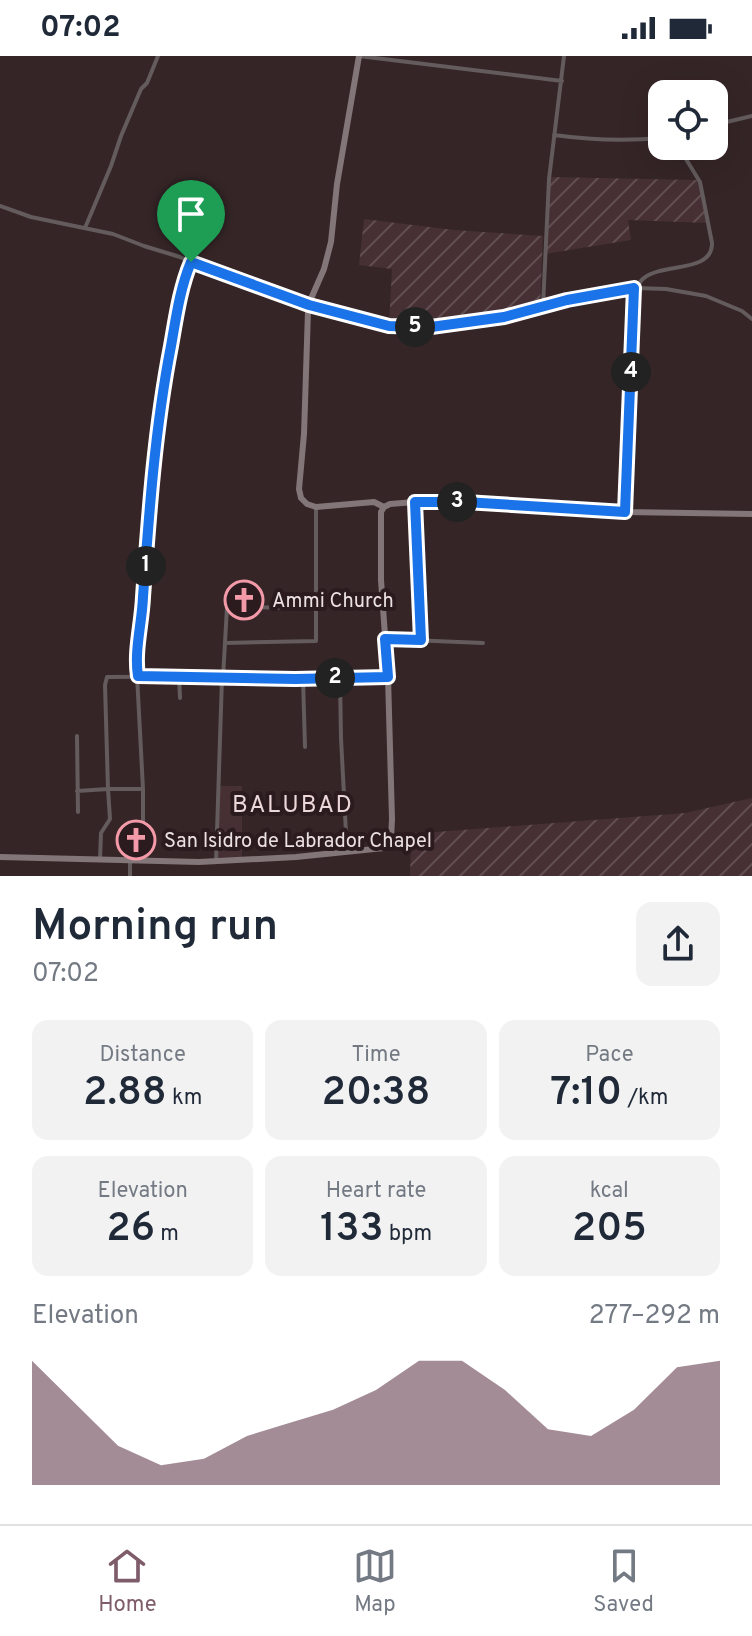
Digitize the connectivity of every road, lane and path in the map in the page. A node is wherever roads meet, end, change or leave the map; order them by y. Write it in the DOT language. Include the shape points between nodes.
graph roads {
  1 [pos="158,56"];
  2 [pos="359,56"];
  3 [pos="564,56"];
  4 [pos="562,81"];
  5 [pos="752,116"];
  6 [pos="728,122"];
  7 [pos="554,135"];
  8 [pos="648,138"];
  9 [pos="687,160"];
  10 [pos="0,206"];
  11 [pos="85,228"];
  12 [pos="191,262"];
  13 [pos="635,288"];
  14 [pos="309,305"];
  15 [pos="543,306"];
  16 [pos="752,319"];
  17 [pos="415,502"];
  18 [pos="316,507"];
  19 [pos="384,507"];
  20 [pos="625,512"];
  21 [pos="752,514"];
  22 [pos="315,608"];
  23 [pos="385,639"];
  24 [pos="421,640"];
  25 [pos="225,643"];
  26 [pos="483,643"];
  27 [pos="138,676"];
  28 [pos="179,676"];
  29 [pos="388,677"];
  30 [pos="222,678"];
  31 [pos="340,678"];
  32 [pos="303,679"];
  33 [pos="180,698"];
  34 [pos="77,736"];
  35 [pos="305,747"];
  36 [pos="108,789"];
  37 [pos="143,789"];
  38 [pos="77,791"];
  39 [pos="78,812"];
  40 [pos="347,853"];
  41 [pos="0,857"];
  42 [pos="100,860"];
  43 [pos="130,861"];
  44 [pos="143,861"];
  45 [pos="216,862"];
  46 [pos="130,876"];
  1 -- 11 [label="street"];
  2 -- 4 [label="street"];
  2 -- 14 [label="street" via="331,240"];
  3 -- 4 [label="street"];
  4 -- 7 [label="street"];
  5 -- 6 [label="street"];
  7 -- 8 [label="street"];
  7 -- 15 [label="street"];
  9 -- 13 [label="street" via="700,182 712,252 694,264 644,277"];
  10 -- 11 [label="street"];
  11 -- 12 [label="street"];
  12 -- 14 [label="street"];
  12 -- 27 [label="street" via="175,323 155,450"];
  13 -- 15 [label="street"];
  13 -- 16 [label="street" via="706,296"];
  13 -- 20 [label="street"];
  14 -- 15 [label="street" via="408,327 504,317"];
  14 -- 18 [label="street" via="299,489 301,498"];
  17 -- 19 [label="street"];
  17 -- 20 [label="street"];
  17 -- 24 [label="street"];
  18 -- 19 [label="street" via="374,502"];
  18 -- 22 [label="street"];
  19 -- 23 [label="street"];
  20 -- 21 [label="street"];
  22 -- 25 [label="street" via="316,641"];
  22 -- 25 [label="street" via="227,607"];
  23 -- 24 [label="street"];
  23 -- 29 [label="street"];
  24 -- 26 [label="street"];
  25 -- 30 [label="street"];
  27 -- 28 [label="street"];
  27 -- 36 [label="street" via="107,677"];
  27 -- 37 [label="street"];
  28 -- 30 [label="street"];
  28 -- 33 [label="street"];
  29 -- 31 [label="street"];
  29 -- 40 [label="street" via="391,839 380,850"];
  30 -- 32 [label="street"];
  30 -- 45 [label="street"];
  31 -- 32 [label="street"];
  31 -- 40 [label="street"];
  32 -- 35 [label="street"];
  34 -- 38 [label="street"];
  36 -- 37 [label="street"];
  36 -- 38 [label="street"];
  36 -- 42 [label="street" via="110,819 101,833"];
  37 -- 44 [label="street"];
  38 -- 39 [label="street"];
  40 -- 45 [label="street"];
  41 -- 42 [label="street"];
  42 -- 43 [label="street"];
  43 -- 44 [label="street"];
  43 -- 46 [label="street"];
  44 -- 45 [label="street"];
}
